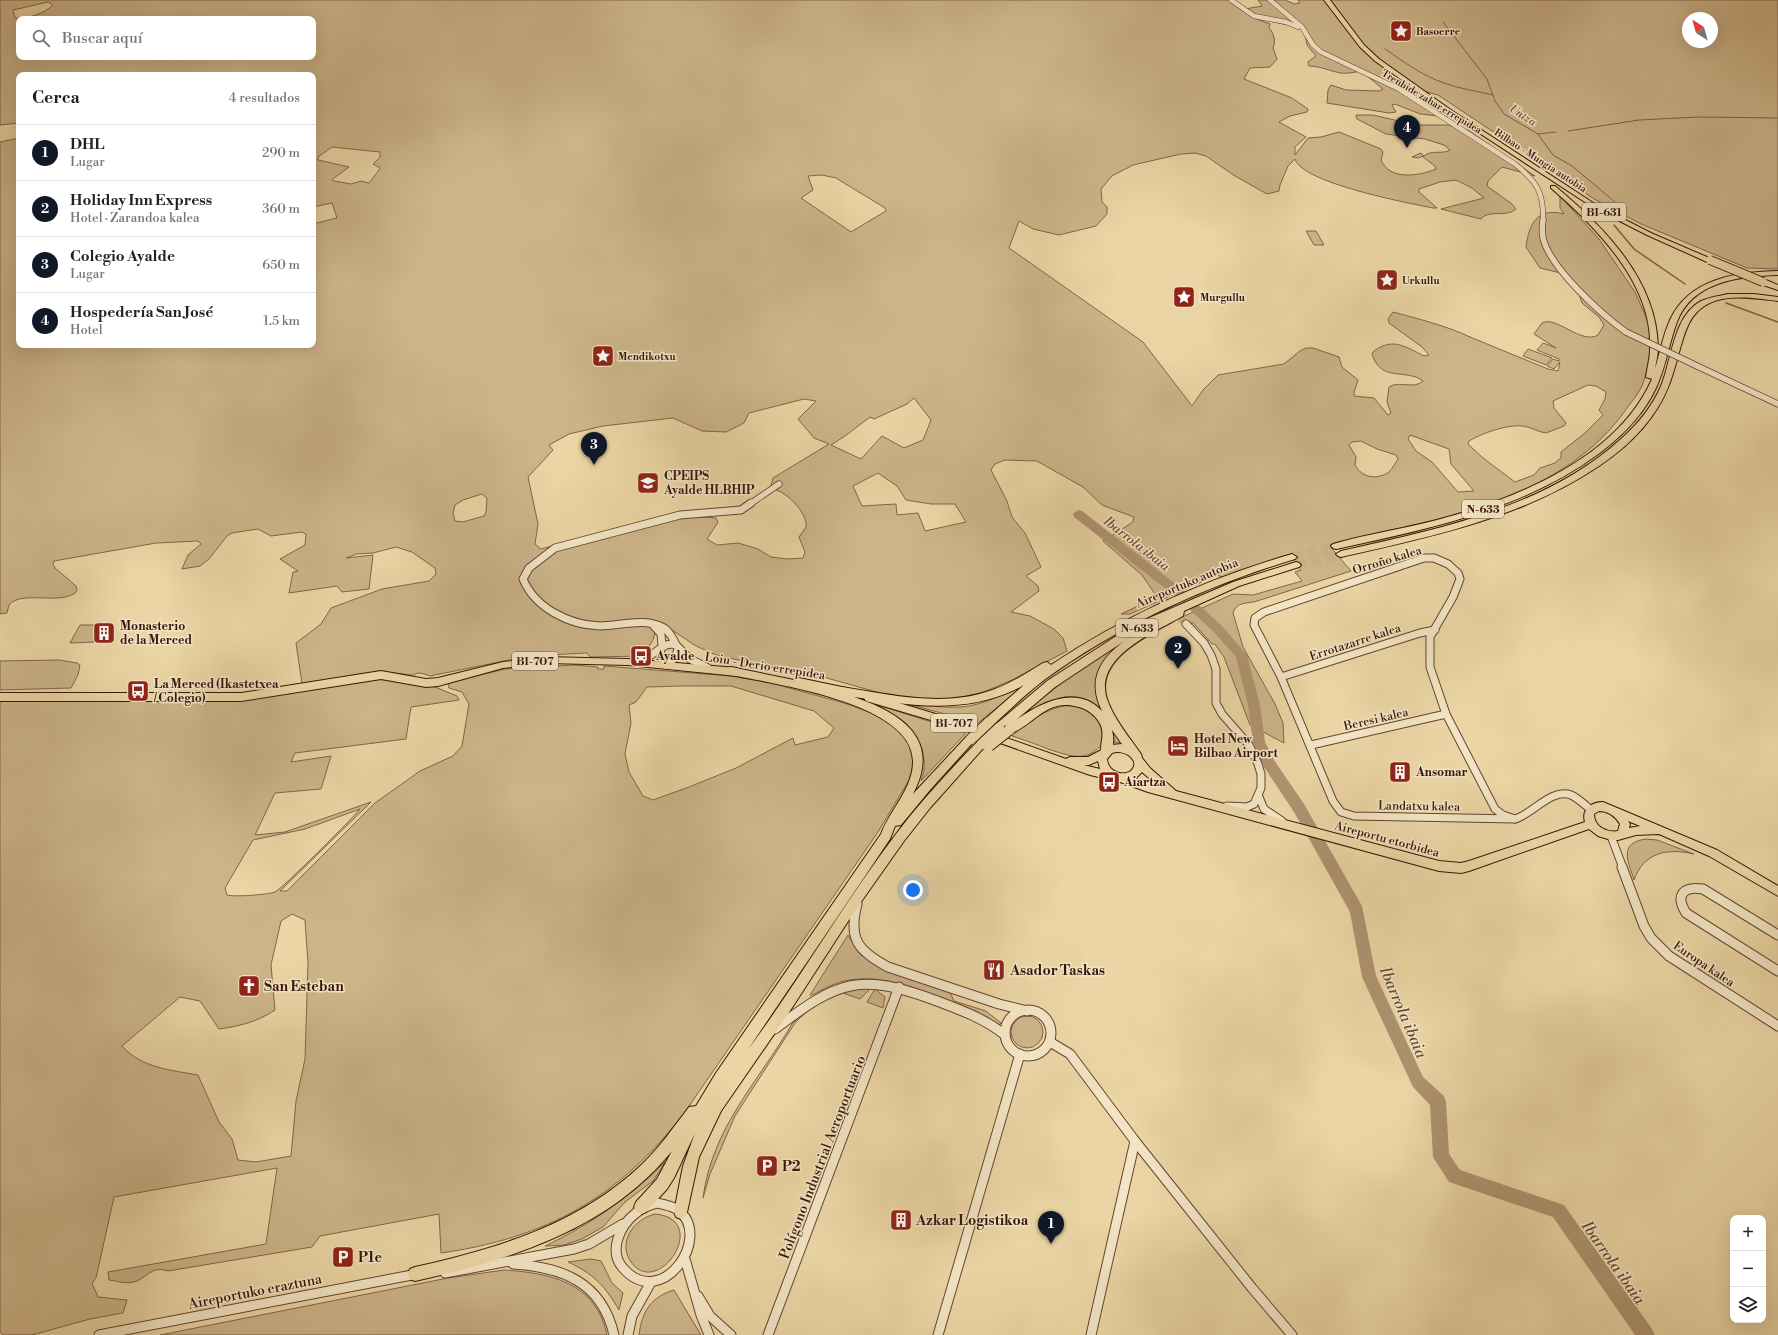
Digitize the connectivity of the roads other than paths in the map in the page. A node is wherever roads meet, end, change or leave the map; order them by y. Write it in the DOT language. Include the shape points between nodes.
graph roads {
  1 [pos="1231,0"];
  2 [pos="1270,0"];
  3 [pos="1322,0"];
  4 [pos="1327,0"];
  5 [pos="1332,0"];
  6 [pos="1344,23"];
  7 [pos="1306,30"];
  8 [pos="1505,149"];
  9 [pos="1712,259"];
  10 [pos="1778,273"];
  11 [pos="1764,280"];
  12 [pos="1778,283"];
  13 [pos="1778,288"];
  14 [pos="1778,300"];
  15 [pos="1664,357"];
  16 [pos="1778,404"];
  17 [pos="1614,437"];
  18 [pos="1594,465"];
  19 [pos="779,484"];
  20 [pos="1236,584"];
  21 [pos="1142,615"];
  22 [pos="1186,624"];
  23 [pos="654,626"];
  24 [pos="1435,630"];
  25 [pos="661,647"];
  26 [pos="677,647"];
  27 [pos="635,662"];
  28 [pos="666,665"];
  29 [pos="710,669"];
  30 [pos="731,671"];
  31 [pos="1281,677"];
  32 [pos="841,691"];
  33 [pos="0,697"];
  34 [pos="1446,714"];
  35 [pos="1004,729"];
  36 [pos="1311,745"];
  37 [pos="1105,754"];
  38 [pos="1138,760"];
  39 [pos="1064,761"];
  40 [pos="1119,778"];
  41 [pos="1174,794"];
  42 [pos="1259,797"];
  43 [pos="1217,805"];
  44 [pos="1591,810"];
  45 [pos="1614,810"];
  46 [pos="1515,819"];
  47 [pos="1591,824"];
  48 [pos="1296,828"];
  49 [pos="1667,832"];
  50 [pos="1623,833"];
  51 [pos="886,836"];
  52 [pos="1611,836"];
  53 [pos="1778,891"];
  54 [pos="859,896"];
  55 [pos="1778,935"];
  56 [pos="1778,971"];
  57 [pos="899,987"];
  58 [pos="1027,1011"];
  59 [pos="1778,1026"];
  60 [pos="1005,1034"];
  61 [pos="767,1035"];
  62 [pos="1050,1042"];
  63 [pos="1020,1054"];
  64 [pos="721,1078"];
  65 [pos="1136,1141"];
  66 [pos="641,1207"];
  67 [pos="681,1212"];
  68 [pos="623,1224"];
  69 [pos="685,1259"];
  70 [pos="505,1263"];
  71 [pos="416,1274"];
  72 [pos="651,1282"];
  73 [pos="693,1289"];
  74 [pos="99,1335"];
  75 [pos="614,1335"];
  76 [pos="628,1335"];
  77 [pos="709,1335"];
  78 [pos="731,1335"];
  79 [pos="768,1335"];
  80 [pos="938,1335"];
  81 [pos="1091,1335"];
  82 [pos="1292,1335"];
  1 -- 7 [label="street" via="1254,16 1293,24"];
  2 -- 7 [label="street, Trenbide zahar errepidea"];
  3 -- 6 [label="highway"];
  4 -- 6 [label="highway, Bilbao - Mungia autobia / BI-631"];
  5 -- 9 [label="highway, Bilbao - Mungia autobia / BI-631" via="1370,44 1398,70 1573,188 1645,228"];
  6 -- 8 [label="highway, Bilbao - Mungia autobia / BI-631" via="1362,46 1382,64"];
  7 -- 16 [label="street, Trenbide zahar errepidea, bridge" via="1313,45 1321,52 1397,88 1483,143 1528,176 1539,188 1544,201 1543,239 1550,255 1613,323 1626,332"];
  8 -- 9 [label="highway, Bilbao - Mungia autobia / BI-631" via="1596,207 1648,234"];
  8 -- 17 [label="highway" via="1563,195 1599,230 1627,266 1647,302 1655,334 1652,368 1642,396"];
  9 -- 11 [label="highway, Bilbao - Mungia autobia / BI-631, bridge"];
  10 -- 15 [label="highway, N-633" via="1738,276 1720,281 1695,294 1677,314"];
  11 -- 12 [label="highway, Bilbao - Mungia autobia / BI-631"];
  11 -- 13 [label="highway, Bilbao - Mungia autobia / BI-631"];
  14 -- 18 [label="highway, N-633" via="1730,296 1711,300 1693,311 1682,330 1666,382 1653,408 1621,446"];
  15 -- 17 [label="highway, N-633" via="1648,397 1628,424"];
  15 -- 18 [label="highway, N-633" via="1665,363 1656,392 1648,406 1634,426"];
  17 -- 18 [label="highway, N-633" via="1555,479 1511,499 1339,550 1404,540 1486,517 1545,494"];
  19 -- 23 [label="street" via="741,510 680,515 555,548 529,568 523,579 529,594 540,604 569,619 600,626 631,622"];
  20 -- 21 [label="highway, Aireportuko autobia / N-633" via="1294,561 1220,581"];
  20 -- 35 [label="highway, Aireportuko autobia / N-633" via="1138,627 1051,684"];
  20 -- 38 [label="highway" via="1135,639 1106,663 1099,688 1102,698"];
  21 -- 32 [label="highway" via="1086,641 1007,689 976,699 943,704 923,703"];
  21 -- 51 [label="highway, Aireportuko autobia / N-633, bridge" via="1040,678 970,740 926,787"];
  22 -- 42 [label="street" via="1212,655 1216,669 1216,702 1222,714 1249,745 1258,764 1261,774"];
  23 -- 25 [label="street" via="661,634"];
  23 -- 26 [label="street" via="666,629 674,638"];
  24 -- 31 [label="street, Errotazarre kalea"];
  24 -- 31 [label="street, Orroño kalea" via="1460,579 1458,573 1448,564 1434,558 1424,558 1259,615 1254,626"];
  24 -- 34 [label="street, Orroño kalea" via="1430,637 1430,667"];
  25 -- 26 [label="street" via="667,644"];
  25 -- 27 [label="street" via="652,655"];
  25 -- 28 [label="street"];
  26 -- 28 [label="street" via="675,658"];
  26 -- 29 [label="street" via="695,662"];
  27 -- 28 [label="main road, Loiu - Derio errepidea / BI-707"];
  27 -- 33 [label="main road, Loiu - Derio errepidea / BI-707" via="523,662 438,682 426,683 382,675 241,697"];
  28 -- 29 [label="main road, Loiu - Derio errepidea / BI-707"];
  29 -- 30 [label="main road, Loiu - Derio errepidea / BI-707"];
  30 -- 32 [label="main road, Loiu - Derio errepidea / BI-707"];
  30 -- 51 [label="highway" via="812,690 868,707 897,723 908,733 916,746 918,769 914,781 889,824"];
  31 -- 36 [label="street"];
  32 -- 39 [label="main road, Loiu - Derio errepidea / BI-707" via="913,710"];
  34 -- 36 [label="street, Beresi kalea"];
  34 -- 46 [label="street, Orroño kalea" via="1495,808 1503,815"];
  35 -- 37 [label="highway" via="1051,704 1074,702 1092,708 1107,725 1109,744"];
  35 -- 54 [label="highway, bridge" via="933,795"];
  36 -- 46 [label="street, Landatxu kalea" via="1335,806 1347,816"];
  37 -- 38 [label="main road, BI-707" via="1114,748 1125,749"];
  37 -- 39 [label="main road, BI-707" via="1088,761"];
  37 -- 40 [label="main road, BI-707" via="1102,764 1104,768"];
  38 -- 40 [label="main road" via="1139,766 1135,774"];
  38 -- 41 [label="main road, BI-707"];
  39 -- 40 [label="main road, BI-707"];
  40 -- 41 [label="main road, BI-707"];
  41 -- 43 [label="main road, Aireportu etorbidea / BI-707"];
  42 -- 43 [label="street" via="1254,804 1247,807"];
  42 -- 48 [label="street" via="1266,813"];
  43 -- 48 [label="main road, Aireportu etorbidea"];
  44 -- 45 [label="main road" via="1601,806"];
  44 -- 46 [label="street" via="1570,795 1557,794 1529,814"];
  44 -- 47 [label="main road" via="1588,816"];
  45 -- 49 [label="main road"];
  45 -- 50 [label="main road" via="1625,824"];
  47 -- 48 [label="main road, Aireportu etorbidea" via="1461,868 1418,862"];
  47 -- 52 [label="main road" via="1598,831"];
  49 -- 50 [label="main road" via="1638,830"];
  49 -- 53 [label="main road" via="1713,853"];
  50 -- 52 [label="main road"];
  51 -- 64 [label="highway"];
  52 -- 59 [label="street, Europa kalea" via="1644,926 1651,938 1676,961"];
  54 -- 58 [label="street" via="852,919 853,933 864,954 888,967"];
  54 -- 61 [label="highway"];
  55 -- 56 [label="street" via="1703,889 1692,887 1684,891 1680,897 1686,913"];
  57 -- 60 [label="street" via="984,1019"];
  57 -- 61 [label="street" via="869,982 840,987 822,994"];
  57 -- 79 [label="street, Polígono Industrial Aeroportuario"];
  58 -- 60 [label="street" via="1012,1017 1006,1025"];
  58 -- 62 [label="street" via="1047,1021"];
  60 -- 63 [label="street" via="1010,1046"];
  61 -- 67 [label="highway" via="722,1099 700,1137 688,1171"];
  62 -- 63 [label="street" via="1047,1048 1035,1055"];
  62 -- 65 [label="street" via="1070,1054"];
  63 -- 80 [label="street"];
  64 -- 66 [label="highway" via="685,1137 662,1184"];
  64 -- 71 [label="highway" via="643,1172 594,1210 527,1244"];
  65 -- 81 [label="street"];
  65 -- 82 [label="street"];
  66 -- 67 [label="street" via="654,1203 667,1204"];
  66 -- 68 [label="street"];
  67 -- 69 [label="street" via="690,1229 691,1239"];
  68 -- 70 [label="street" via="574,1249"];
  68 -- 72 [label="street" via="617,1244 620,1264 633,1278"];
  69 -- 72 [label="street" via="676,1271 664,1279"];
  69 -- 73 [label="street"];
  70 -- 71 [label="street, Aireportuko eraztuna" via="429,1275"];
  70 -- 75 [label="street" via="551,1269 573,1277 588,1288 604,1306"];
  71 -- 74 [label="street, Aireportuko eraztuna"];
  72 -- 76 [label="street" via="632,1316"];
  73 -- 77 [label="street"];
  73 -- 78 [label="street" via="710,1316"];
}
